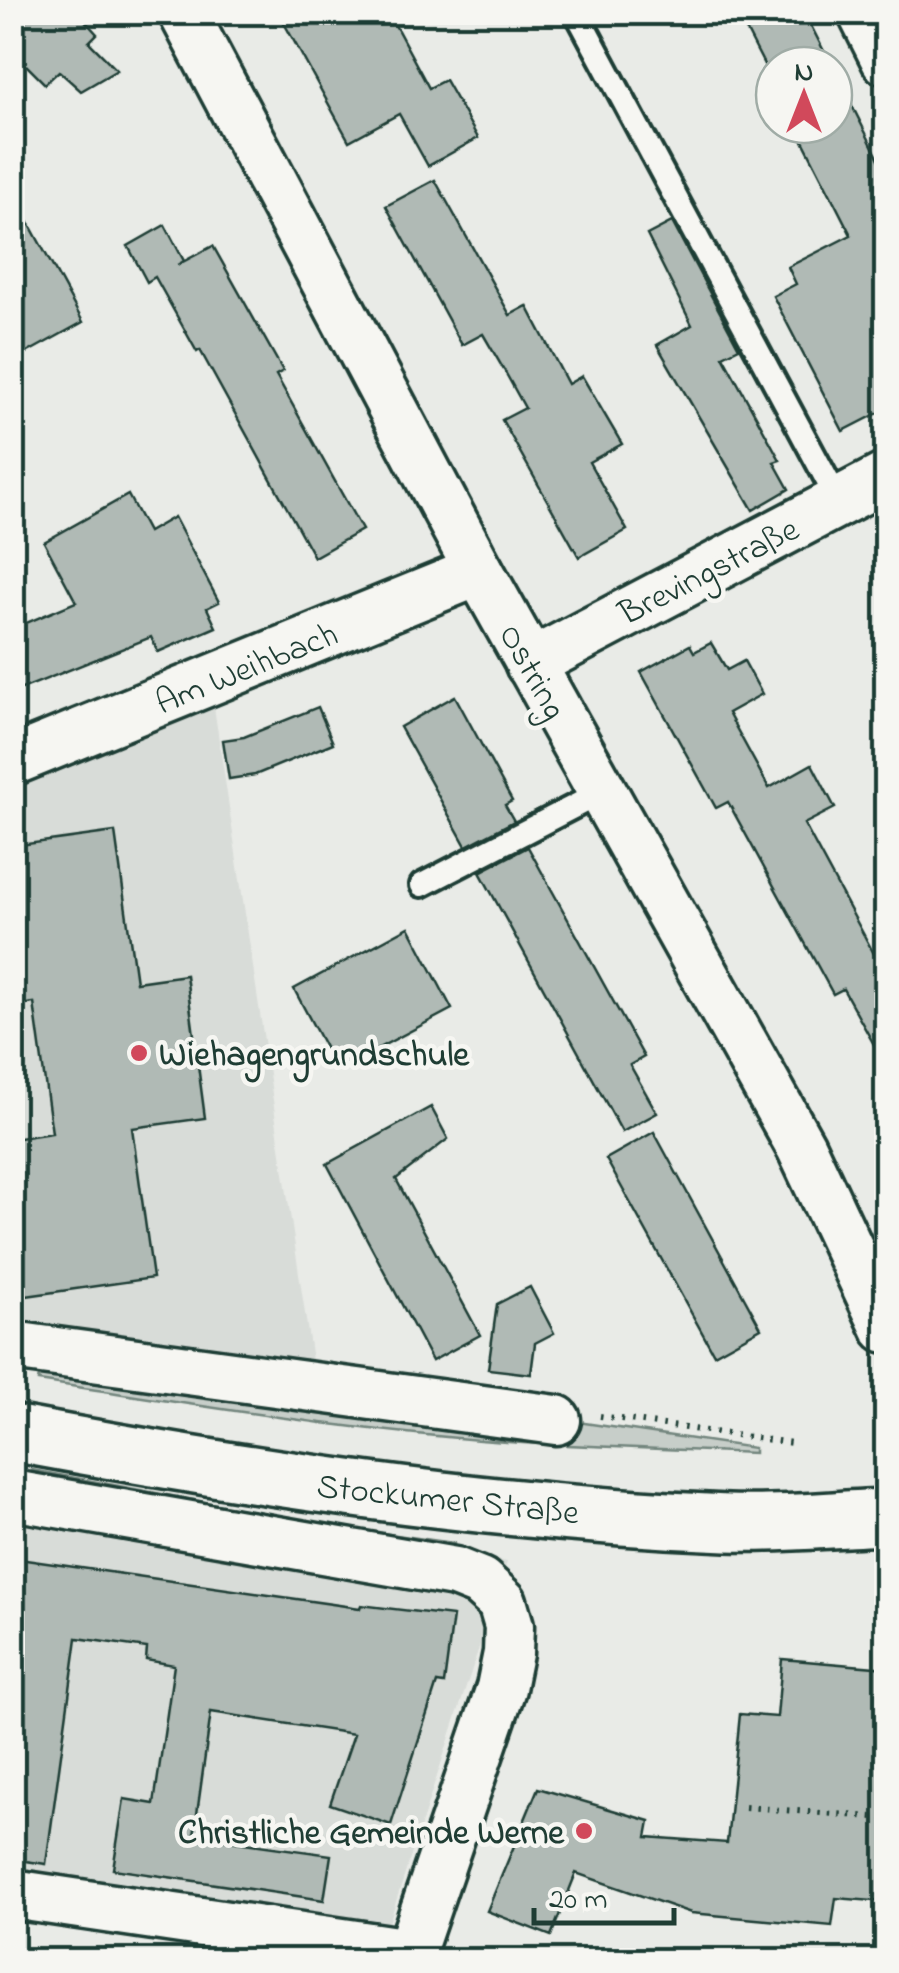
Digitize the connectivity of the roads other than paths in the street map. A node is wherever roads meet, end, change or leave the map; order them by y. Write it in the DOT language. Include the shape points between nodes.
graph roads {
  1 [pos="182,12"];
  2 [pos="576,12"];
  3 [pos="862,12"];
  4 [pos="886,60"];
  5 [pos="886,476"];
  6 [pos="839,502"];
  7 [pos="479,571"];
  8 [pos="530,664"];
  9 [pos="12,761"];
  10 [pos="602,792"];
  11 [pos="422,885"];
  12 [pos="886,1328"];
  13 [pos="12,1346"];
  14 [pos="556,1420"];
  15 [pos="12,1434"];
  16 [pos="12,1495"];
  17 [pos="886,1517"];
  18 [pos="12,1894"];
  19 [pos="409,1957"];
  1 -- 7 [label="street, Ostring"];
  2 -- 6 [label="lane"];
  3 -- 4 [label="street"];
  5 -- 6 [label="street, Brevingstraße"];
  6 -- 8 [label="street, Brevingstraße"];
  7 -- 8 [label="street, Ostring"];
  7 -- 9 [label="street, Am Weihbach"];
  8 -- 10 [label="street, Ostring"];
  10 -- 11 [label="lane"];
  10 -- 12 [label="street, Ostring" via="801,1148"];
  13 -- 14 [label="street"];
  15 -- 17 [label="main road, Stockumer Straße" via="340,1489 500,1507 731,1523"];
  16 -- 19 [label="street, Stockumer Straße" via="455,1572 480,1582 502,1602 509,1626 501,1688"];
  18 -- 19 [label="street"];
}
